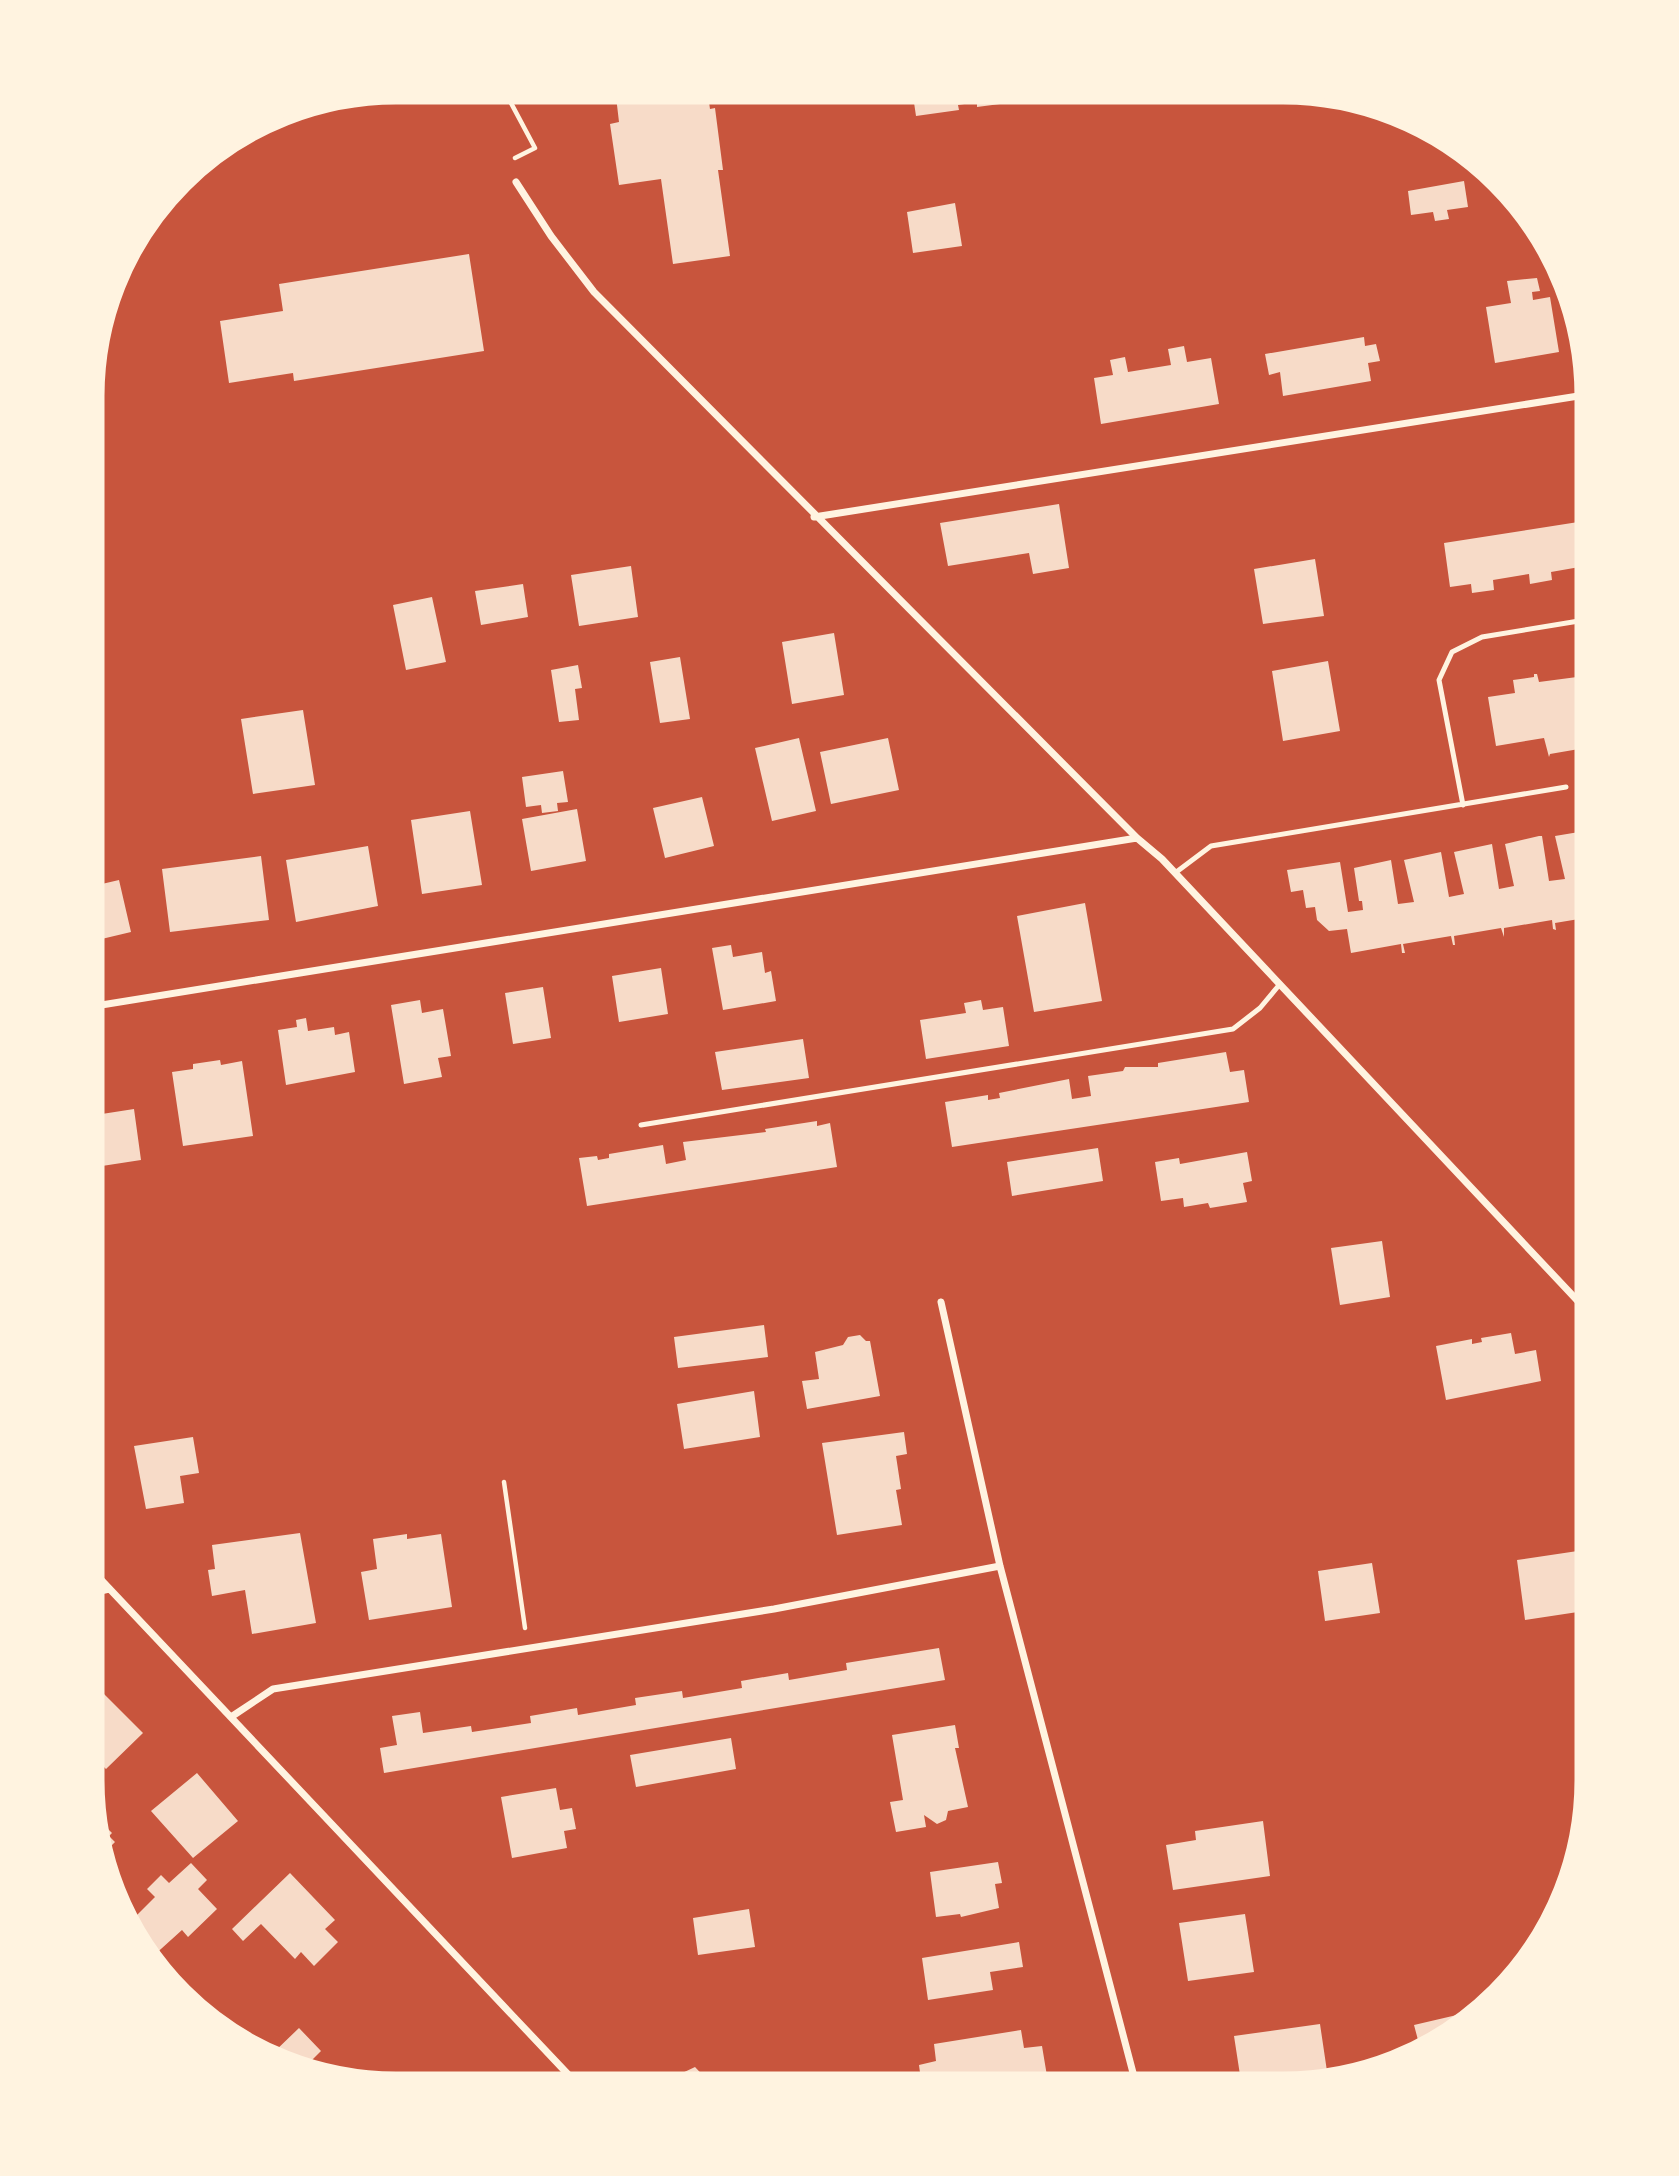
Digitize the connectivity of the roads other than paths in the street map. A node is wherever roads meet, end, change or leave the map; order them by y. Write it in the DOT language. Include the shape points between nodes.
graph roads {
  1 [pos="516,182"];
  2 [pos="1579,396"];
  3 [pos="814,517"];
  4 [pos="1579,621"];
  5 [pos="1566,787"];
  6 [pos="1462,805"];
  7 [pos="1136,838"];
  8 [pos="1175,873"];
  9 [pos="1280,984"];
  10 [pos="100,1005"];
  11 [pos="641,1125"];
  12 [pos="941,1302"];
  13 [pos="1579,1302"];
  14 [pos="1000,1566"];
  15 [pos="100,1579"];
  16 [pos="110,1589"];
  17 [pos="100,1591"];
  18 [pos="231,1717"];
  19 [pos="570,2076"];
  20 [pos="1134,2076"];
  1 -- 3 [label="street" via="594,292"];
  2 -- 3 [label="street"];
  3 -- 7 [label="street"];
  4 -- 6 [label="lane" via="1482,637 1452,652 1439,680"];
  5 -- 6 [label="lane"];
  6 -- 8 [label="lane" via="1211,846"];
  7 -- 8 [label="street"];
  7 -- 10 [label="street"];
  8 -- 9 [label="street"];
  9 -- 11 [label="lane" via="1233,1029"];
  9 -- 13 [label="street"];
  12 -- 14 [label="street"];
  14 -- 18 [label="street" via="774,1609 273,1689"];
  14 -- 20 [label="street"];
  15 -- 16 [label="street"];
  16 -- 17 [label="street"];
  16 -- 18 [label="street"];
  18 -- 19 [label="street"];
}
